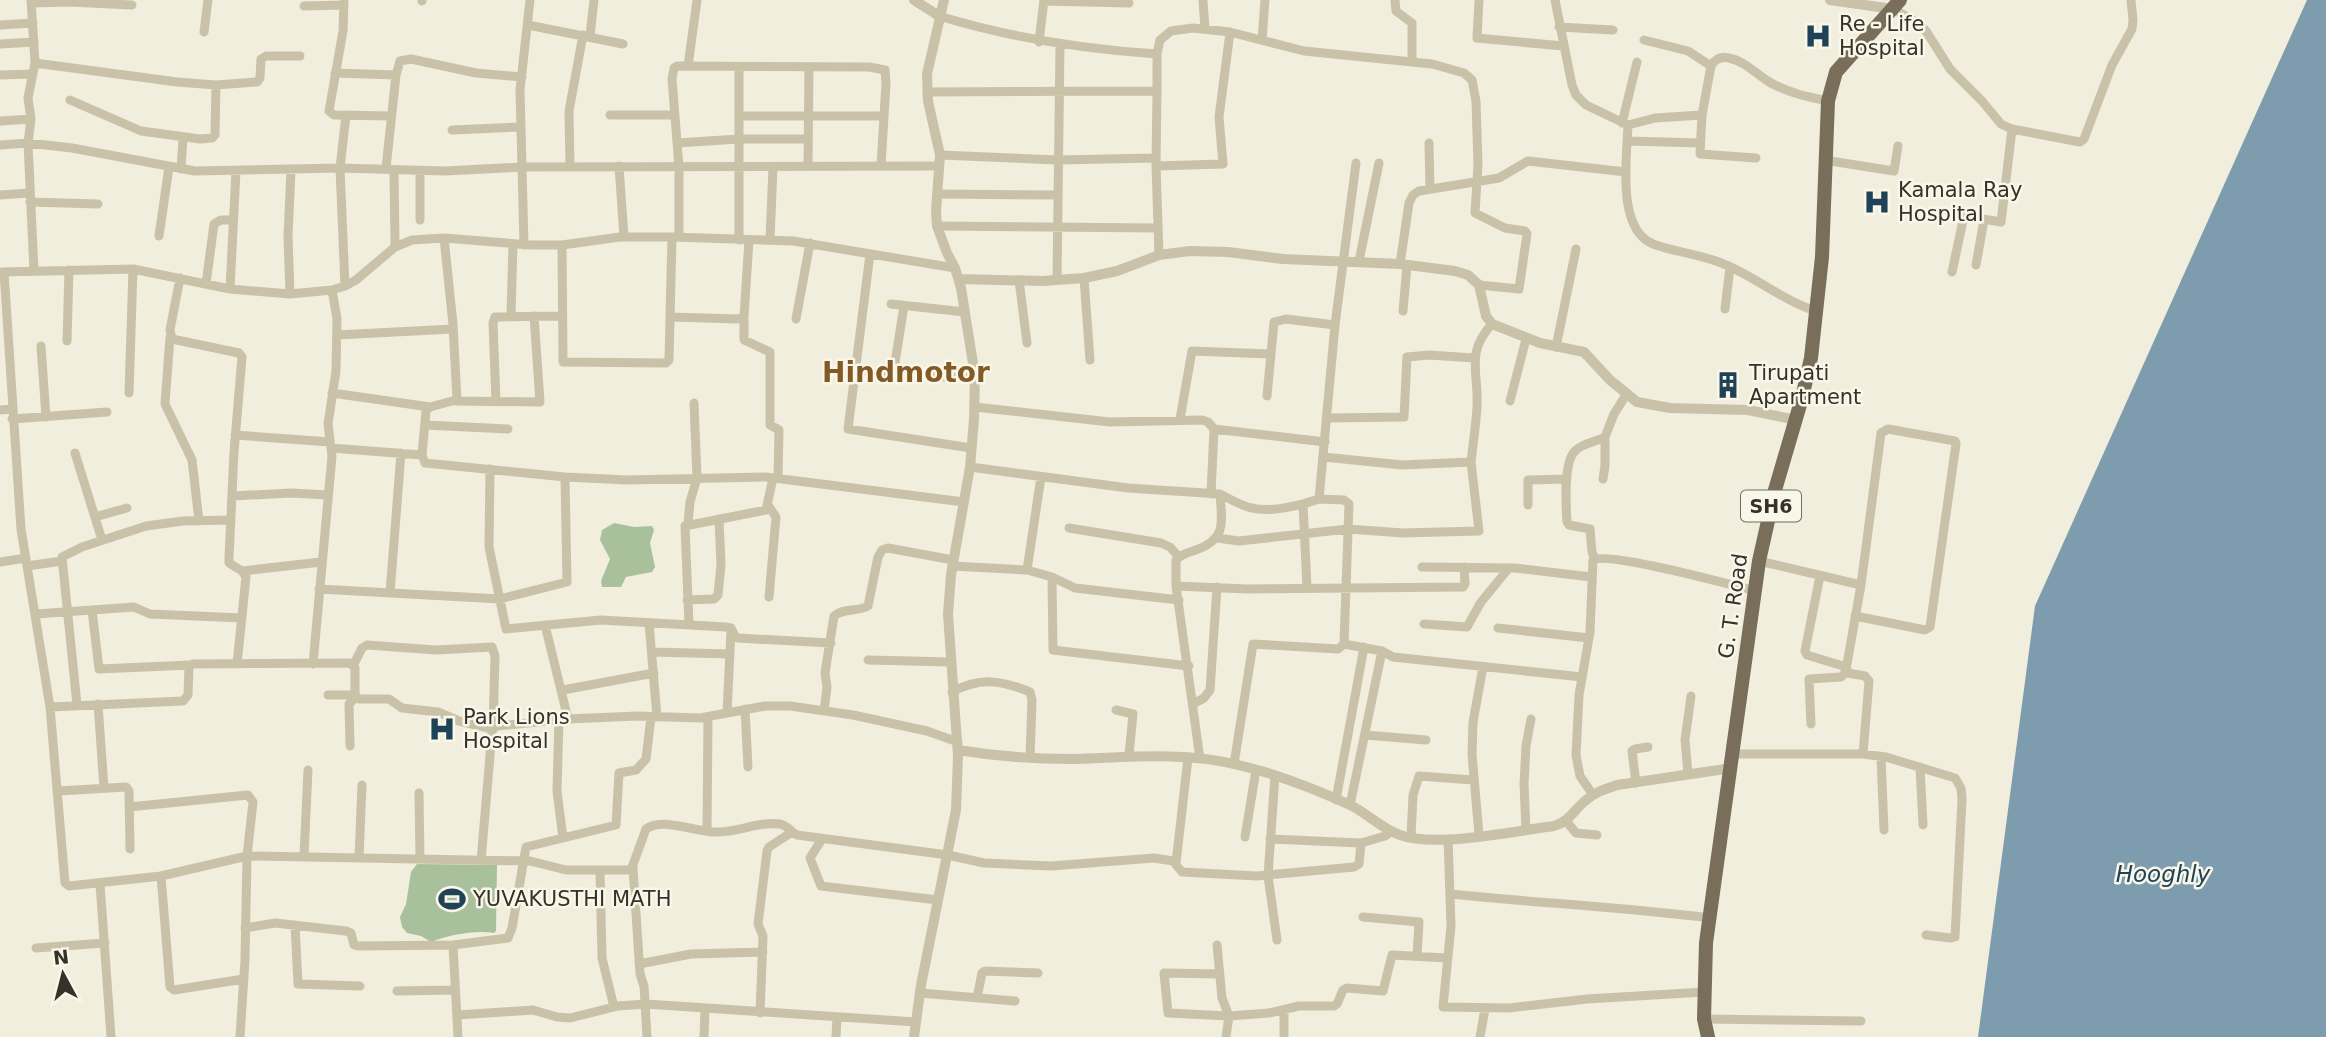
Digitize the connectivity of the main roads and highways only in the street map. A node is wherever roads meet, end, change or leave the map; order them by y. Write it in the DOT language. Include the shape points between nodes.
graph roads {
  1 [pos="1896,5"];
  2 [pos="1708,1037"];
  1 -- 2 [label="main road, G. T. Road / SH6" via="1836,72 1828,101 1822,257 1808,375 1759,561 1705,956"];
}
